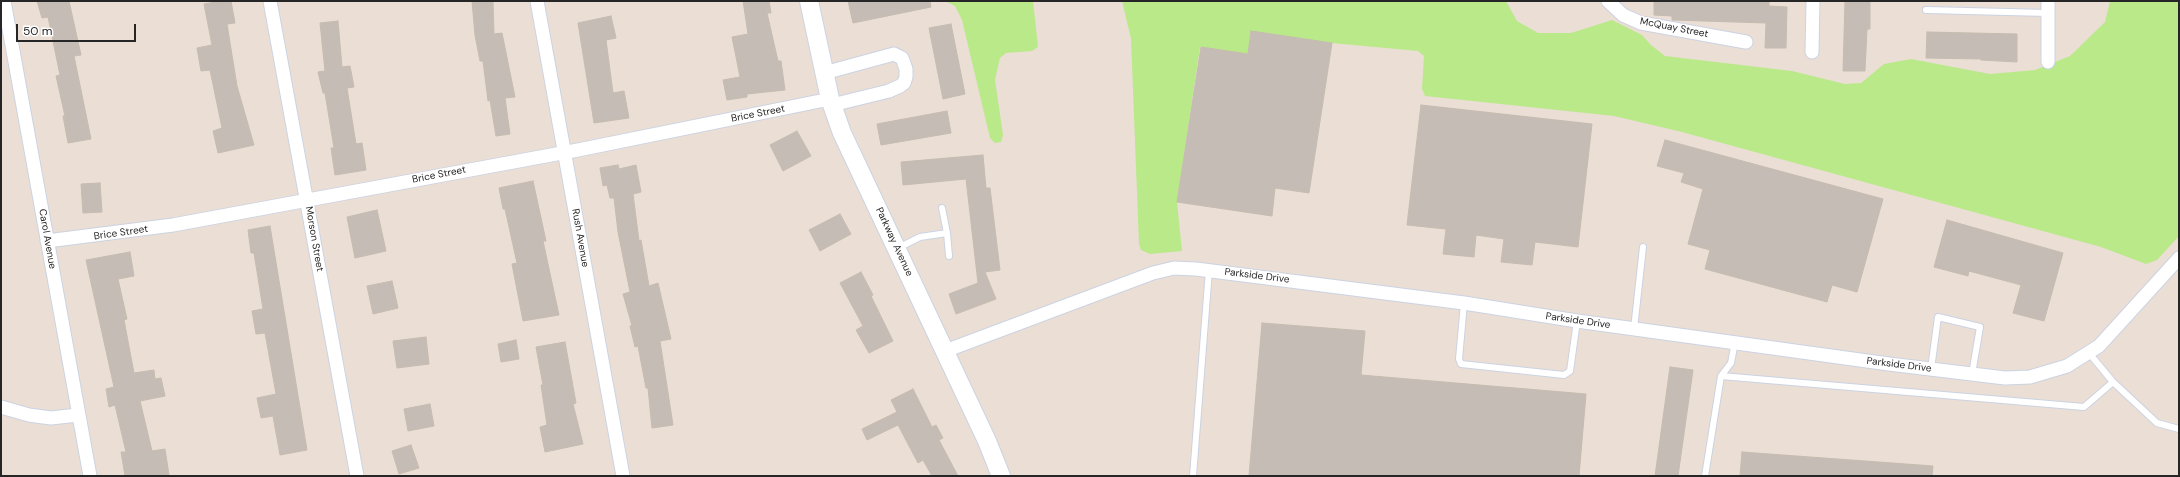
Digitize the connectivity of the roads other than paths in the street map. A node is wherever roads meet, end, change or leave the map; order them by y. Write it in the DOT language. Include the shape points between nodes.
graph roads {
  1 [pos="4,1"];
  2 [pos="270,1"];
  3 [pos="537,1"];
  4 [pos="809,1"];
  5 [pos="1608,1"];
  6 [pos="1813,1"];
  7 [pos="2048,7"];
  8 [pos="1926,10"];
  9 [pos="1746,42"];
  10 [pos="1812,52"];
  11 [pos="2048,62"];
  12 [pos="824,73"];
  13 [pos="831,102"];
  14 [pos="564,152"];
  15 [pos="306,200"];
  16 [pos="942,208"];
  17 [pos="947,233"];
  18 [pos="47,241"];
  19 [pos="1643,247"];
  20 [pos="897,248"];
  21 [pos="949,256"];
  22 [pos="2179,258"];
  23 [pos="1209,270"];
  24 [pos="1464,304"];
  25 [pos="1577,321"];
  26 [pos="1634,329"];
  27 [pos="1735,342"];
  28 [pos="945,351"];
  29 [pos="2089,353"];
  30 [pos="1930,369"];
  31 [pos="1972,374"];
  32 [pos="1721,376"];
  33 [pos="2113,382"];
  34 [pos="1,408"];
  35 [pos="78,415"];
  36 [pos="2179,429"];
  37 [pos="90,476"];
  38 [pos="357,476"];
  39 [pos="623,476"];
  40 [pos="1001,476"];
  41 [pos="1194,476"];
  42 [pos="1705,476"];
  1 -- 18 [label="street, Carol Avenue"];
  2 -- 15 [label="street, Morson Street"];
  3 -- 14 [label="street, Rush Avenue"];
  4 -- 12 [label="street, Parkway Avenue"];
  5 -- 9 [label="street, McQuay Street" via="1623,15 1641,23"];
  6 -- 10 [label="street"];
  7 -- 8 [label="lane"];
  7 -- 11 [label="street"];
  12 -- 13 [label="street, Parkway Avenue"];
  12 -- 13 [label="street, Brice Street" via="894,54 902,58 906,70 904,83 889,91"];
  13 -- 14 [label="street, Brice Street"];
  13 -- 20 [label="street, Parkway Avenue" via="842,133"];
  14 -- 15 [label="street, Brice Street"];
  14 -- 39 [label="street, Rush Avenue"];
  15 -- 18 [label="street, Brice Street" via="173,225"];
  15 -- 38 [label="street, Morson Street"];
  16 -- 17 [label="lane"];
  17 -- 20 [label="lane" via="920,237"];
  17 -- 21 [label="lane"];
  18 -- 35 [label="street, Carol Avenue"];
  19 -- 26 [label="lane"];
  20 -- 28 [label="street, Parkway Avenue"];
  22 -- 29 [label="street, Parkside Drive" via="2108,337"];
  23 -- 24 [label="street, Parkside Drive"];
  23 -- 28 [label="street, Parkside Drive" via="1174,268 1153,273"];
  23 -- 41 [label="lane"];
  24 -- 25 [label="street, Parkside Drive"];
  24 -- 25 [label="lane" via="1459,358 1461,364 1564,375 1570,371"];
  25 -- 26 [label="street, Parkside Drive"];
  26 -- 27 [label="street, Parkside Drive"];
  27 -- 30 [label="street, Parkside Drive"];
  27 -- 32 [label="lane" via="1731,362"];
  28 -- 40 [label="street, Parkway Avenue"];
  29 -- 31 [label="street, Parkside Drive" via="2067,366 2030,377 2005,378"];
  29 -- 33 [label="lane"];
  30 -- 31 [label="street, Parkside Drive"];
  30 -- 31 [label="lane" via="1938,317 1980,327"];
  32 -- 33 [label="lane" via="2084,408"];
  32 -- 42 [label="lane"];
  33 -- 36 [label="lane" via="2157,423"];
  34 -- 35 [label="street" via="51,418"];
  35 -- 37 [label="street, Carol Avenue"];
}
